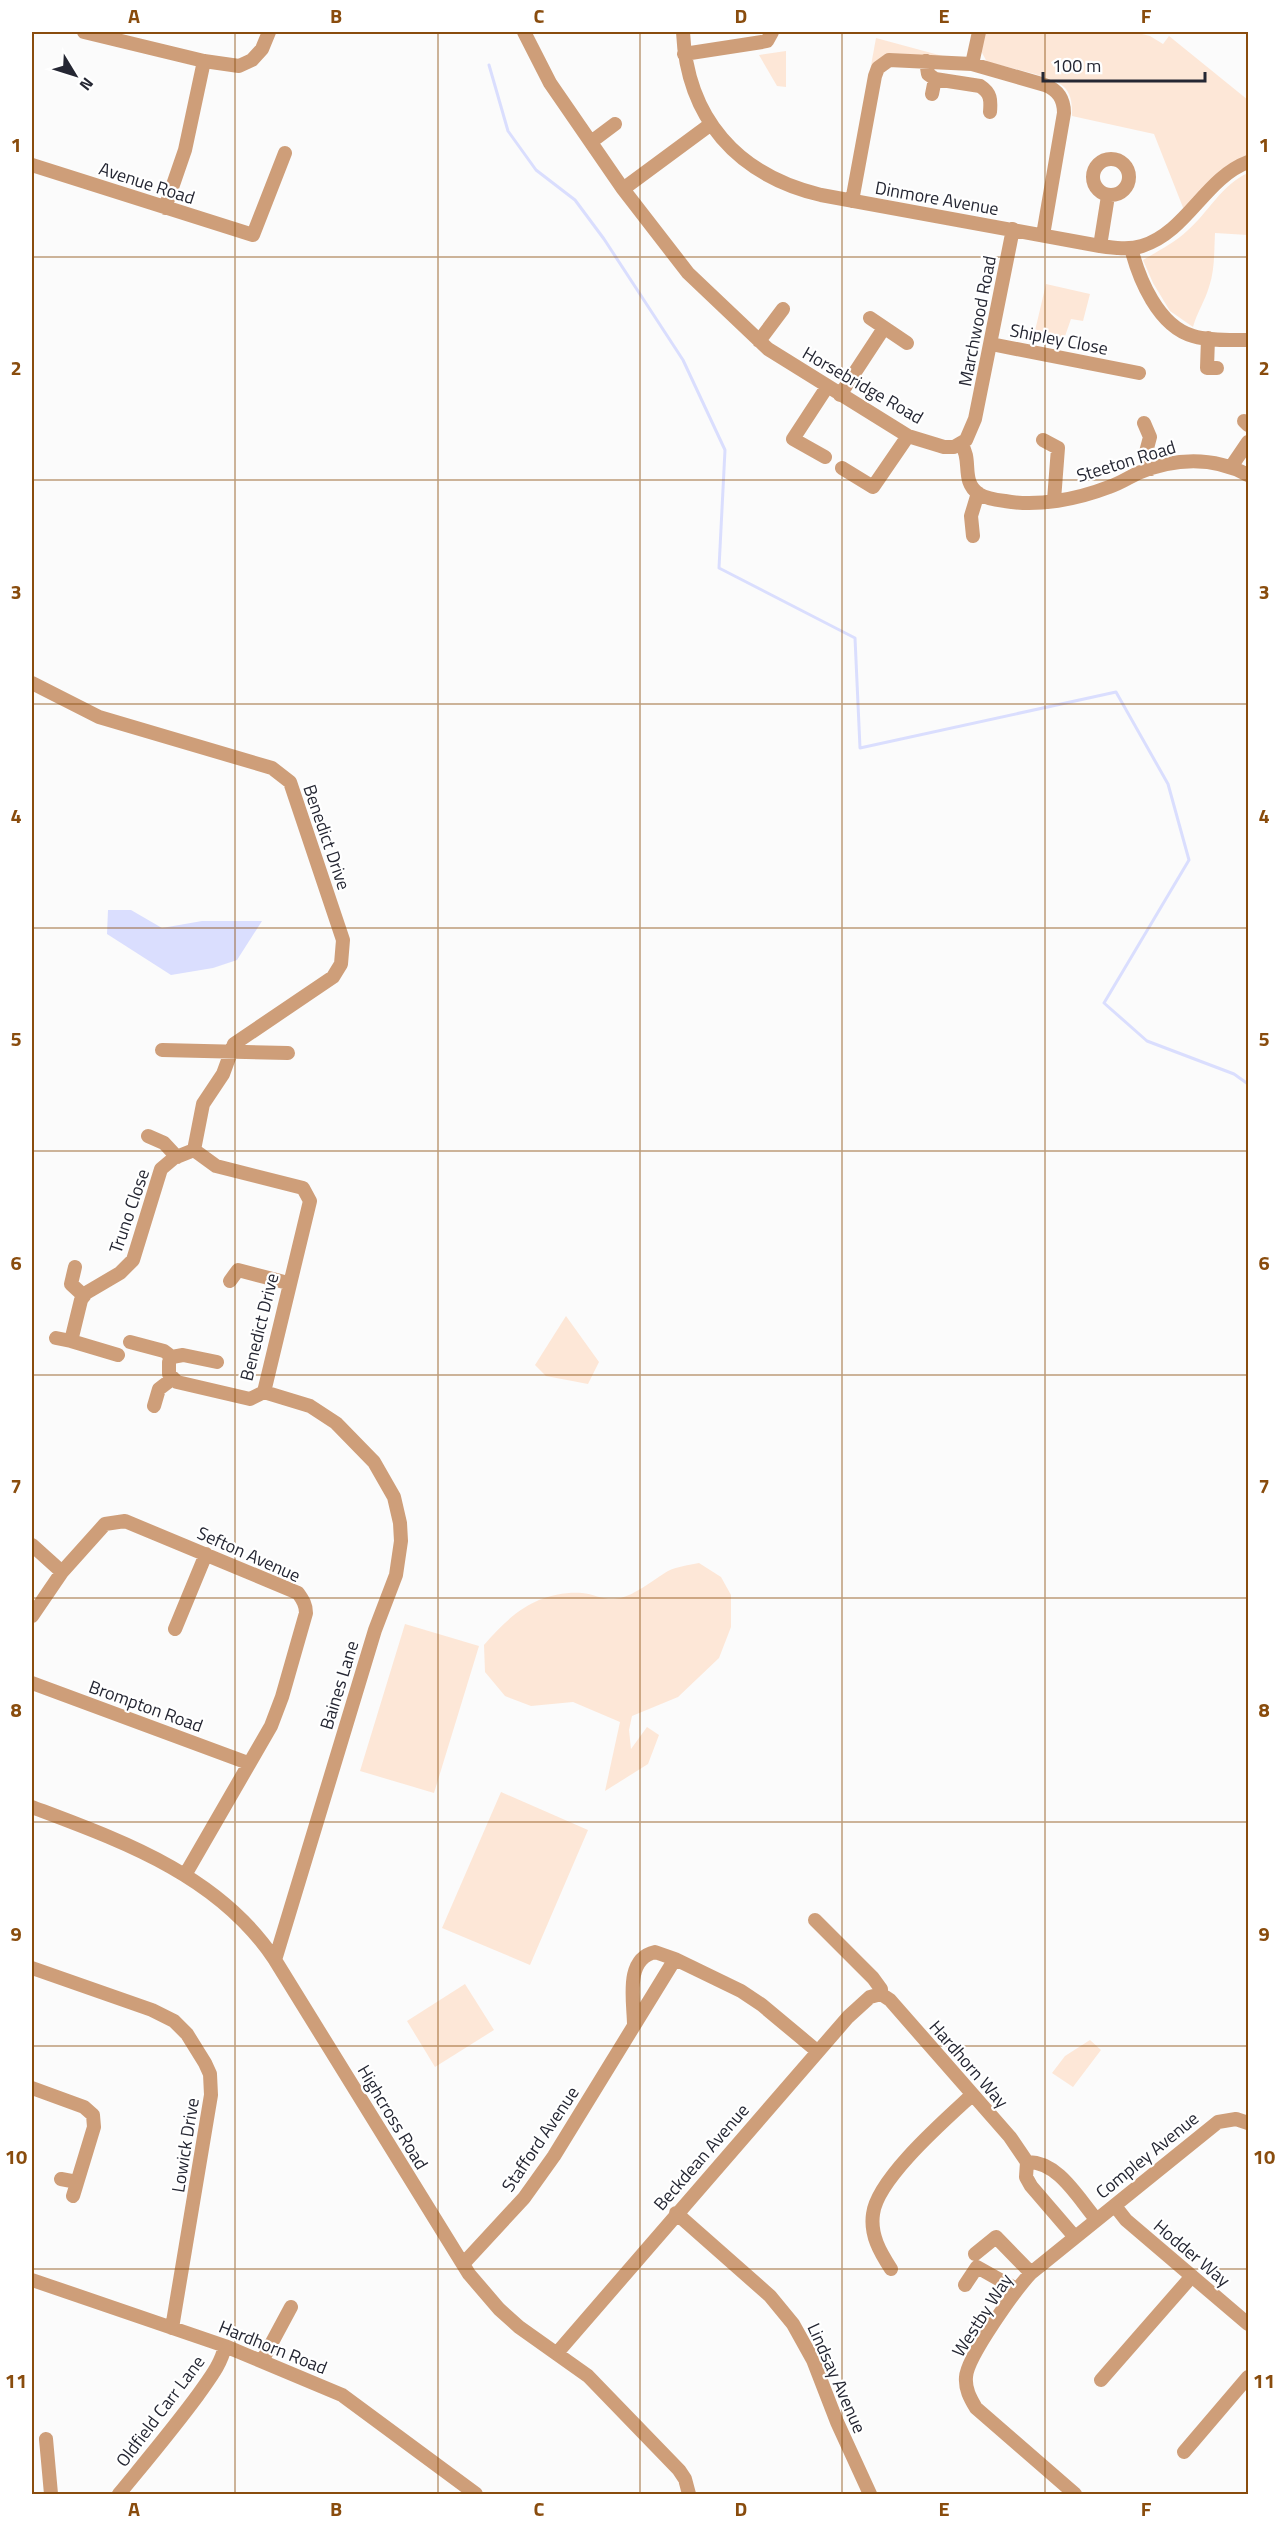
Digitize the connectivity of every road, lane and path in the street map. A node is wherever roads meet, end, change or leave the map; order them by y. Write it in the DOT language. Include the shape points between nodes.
graph roads {
  1 [pos="84,32"];
  2 [pos="269,32"];
  3 [pos="524,32"];
  4 [pos="683,32"];
  5 [pos="772,32"];
  6 [pos="979,32"];
  7 [pos="684,54"];
  8 [pos="204,61"];
  9 [pos="926,61"];
  10 [pos="972,64"];
  11 [pos="935,79"];
  12 [pos="932,94"];
  13 [pos="990,112"];
  14 [pos="615,124"];
  15 [pos="711,124"];
  16 [pos="591,142"];
  17 [pos="285,153"];
  18 [pos="1248,162"];
  19 [pos="32,165"];
  20 [pos="623,189"];
  21 [pos="1108,196"];
  22 [pos="852,201"];
  23 [pos="165,208"];
  24 [pos="1012,229"];
  25 [pos="1042,235"];
  26 [pos="1100,246"];
  27 [pos="1131,248"];
  28 [pos="783,309"];
  29 [pos="870,318"];
  30 [pos="884,328"];
  31 [pos="1208,338"];
  32 [pos="1248,340"];
  33 [pos="759,341"];
  34 [pos="908,343"];
  35 [pos="991,344"];
  36 [pos="1122,355"];
  37 [pos="1217,368"];
  38 [pos="1119,369"];
  39 [pos="1139,373"];
  40 [pos="827,387"];
  41 [pos="840,395"];
  42 [pos="1144,423"];
  43 [pos="908,436"];
  44 [pos="1043,440"];
  45 [pos="1248,442"];
  46 [pos="962,444"];
  47 [pos="825,457"];
  48 [pos="1231,467"];
  49 [pos="842,468"];
  50 [pos="1151,469"];
  51 [pos="1248,475"];
  52 [pos="978,493"];
  53 [pos="1054,500"];
  54 [pos="973,536"];
  55 [pos="32,683"];
  56 [pos="162,1050"];
  57 [pos="231,1052"];
  58 [pos="288,1053"];
  59 [pos="148,1136"];
  60 [pos="194,1150"];
  61 [pos="177,1157"];
  62 [pos="75,1267"];
  63 [pos="235,1269"];
  64 [pos="288,1283"];
  65 [pos="84,1296"];
  66 [pos="56,1338"];
  67 [pos="71,1341"];
  68 [pos="130,1342"];
  69 [pos="118,1355"];
  70 [pos="172,1357"];
  71 [pos="217,1362"];
  72 [pos="172,1379"];
  73 [pos="264,1392"];
  74 [pos="154,1406"];
  75 [pos="349,1415"];
  76 [pos="341,1428"];
  77 [pos="32,1545"];
  78 [pos="206,1554"];
  79 [pos="62,1572"];
  80 [pos="32,1616"];
  81 [pos="175,1629"];
  82 [pos="32,1683"];
  83 [pos="248,1763"];
  84 [pos="32,1807"];
  85 [pos="185,1875"];
  86 [pos="815,1920"];
  87 [pos="675,1959"];
  88 [pos="274,1960"];
  89 [pos="32,1968"];
  90 [pos="881,1994"];
  91 [pos="634,2026"];
  92 [pos="817,2051"];
  93 [pos="32,2088"];
  94 [pos="972,2095"];
  95 [pos="1248,2123"];
  96 [pos="1027,2162"];
  97 [pos="62,2179"];
  98 [pos="1115,2206"];
  99 [pos="676,2213"];
  100 [pos="1096,2219"];
  101 [pos="1074,2236"];
  102 [pos="975,2254"];
  103 [pos="463,2265"];
  104 [pos="891,2269"];
  105 [pos="1031,2273"];
  106 [pos="1192,2276"];
  107 [pos="32,2280"];
  108 [pos="966,2285"];
  109 [pos="1016,2289"];
  110 [pos="284,2311"];
  111 [pos="1248,2324"];
  112 [pos="172,2328"];
  113 [pos="225,2346"];
  114 [pos="557,2353"];
  115 [pos="262,2361"];
  116 [pos="1248,2377"];
  117 [pos="1101,2380"];
  118 [pos="46,2439"];
  119 [pos="1184,2452"];
  120 [pos="51,2494"];
  121 [pos="119,2494"];
  122 [pos="476,2494"];
  123 [pos="689,2494"];
  124 [pos="870,2494"];
  125 [pos="1075,2494"];
  1 -- 8 [label="street"];
  2 -- 8 [label="street" via="262,49 239,66"];
  3 -- 16 [label="street, Horsebridge Road" via="550,83"];
  4 -- 7 [label="street, Dinmore Avenue"];
  5 -- 7 [label="street" via="762,42"];
  6 -- 10 [label="street"];
  7 -- 15 [label="street, Dinmore Avenue" via="696,96"];
  8 -- 23 [label="street" via="185,150"];
  9 -- 10 [label="street"];
  9 -- 11 [label="street" via="928,74"];
  9 -- 22 [label="street" via="890,60 878,68"];
  10 -- 25 [label="street" via="1045,85 1060,96 1064,113"];
  11 -- 12 [label="street"];
  11 -- 13 [label="street" via="980,86 990,96"];
  14 -- 16 [label="street"];
  15 -- 20 [label="street"];
  15 -- 22 [label="street, Dinmore Avenue" via="740,157 773,179 798,190"];
  16 -- 20 [label="street, Horsebridge Road"];
  17 -- 23 [label="street, Avenue Road" via="253,235"];
  18 -- 27 [label="street, Dinmore Avenue" via="1230,171 1177,225 1142,246"];
  19 -- 23 [label="street, Avenue Road"];
  20 -- 33 [label="street, Horsebridge Road" via="687,273"];
  21 -- 26 [label="street"];
  22 -- 24 [label="street, Dinmore Avenue"];
  24 -- 25 [label="street, Dinmore Avenue"];
  24 -- 35 [label="street, Marchwood Road"];
  25 -- 26 [label="street, Dinmore Avenue"];
  26 -- 27 [label="street, Dinmore Avenue"];
  27 -- 31 [label="street" via="1149,292 1167,320 1181,332"];
  28 -- 33 [label="street"];
  29 -- 30 [label="street"];
  30 -- 34 [label="street"];
  30 -- 41 [label="street"];
  31 -- 32 [label="street"];
  31 -- 37 [label="street" via="1207,368"];
  33 -- 40 [label="street, Horsebridge Road"];
  35 -- 38 [label="street, Shipley Close"];
  35 -- 46 [label="street, Marchwood Road" via="975,419"];
  36 -- 38 [label="street, Shipley Close"];
  38 -- 39 [label="street, Shipley Close"];
  40 -- 41 [label="street, Horsebridge Road"];
  40 -- 47 [label="street" via="793,439"];
  41 -- 43 [label="street, Horsebridge Road"];
  42 -- 50 [label="street" via="1154,438 1146,452"];
  43 -- 46 [label="street, Horsebridge Road" via="944,447"];
  43 -- 49 [label="street" via="873,487"];
  44 -- 53 [label="street" via="1062,446"];
  45 -- 48 [label="street"];
  46 -- 52 [label="street" via="967,478"];
  48 -- 50 [label="street, Steeton Road" via="1192,460"];
  48 -- 51 [label="street, Steeton Road"];
  50 -- 53 [label="street, Steeton Road" via="1100,490"];
  52 -- 53 [label="street, Steeton Road" via="1012,502"];
  52 -- 54 [label="street" via="971,516"];
  55 -- 57 [label="street, Benedict Drive" via="99,717 272,768 290,782 344,952 333,977 240,1038"];
  56 -- 57 [label="street"];
  57 -- 58 [label="street"];
  57 -- 60 [label="street, Benedict Drive" via="223,1074 203,1104"];
  59 -- 61 [label="street" via="164,1143"];
  60 -- 61 [label="street, Truno Close"];
  60 -- 64 [label="street, Benedict Drive" via="212,1164 307,1192 310,1201"];
  61 -- 65 [label="street, Truno Close" via="158,1175 133,1260"];
  62 -- 65 [label="street" via="70,1284"];
  63 -- 64 [label="street"];
  64 -- 73 [label="street, Benedict Drive"];
  65 -- 67 [label="street"];
  66 -- 67 [label="street"];
  67 -- 69 [label="street"];
  68 -- 70 [label="street, Benedict Drive"];
  70 -- 71 [label="street, Benedict Drive" via="183,1355"];
  70 -- 72 [label="street" via="168,1369"];
  72 -- 73 [label="street, Benedict Drive" via="250,1399"];
  72 -- 74 [label="street" via="159,1389"];
  73 -- 76 [label="street, Baines Lane" via="310,1406"];
  75 -- 76 [label="street"];
  76 -- 88 [label="street, Baines Lane" via="379,1467 394,1497 400,1523 400,1552"];
  77 -- 79 [label="street"];
  78 -- 79 [label="street, Sefton Avenue" via="118,1521 105,1524"];
  78 -- 81 [label="street"];
  78 -- 83 [label="street, Sefton Avenue" via="298,1593 306,1607 278,1711"];
  79 -- 80 [label="street, Sefton Avenue"];
  82 -- 83 [label="street, Brompton Road"];
  83 -- 85 [label="street, Sefton Avenue"];
  84 -- 85 [label="street, Highcross Road" via="110,1836"];
  85 -- 88 [label="street, Highcross Road" via="229,1906"];
  86 -- 90 [label="street, Hardhorn Way" via="873,1978"];
  87 -- 91 [label="street, Stafford Avenue"];
  87 -- 91 [label="street" via="655,1952 636,1965"];
  87 -- 92 [label="street" via="741,1991"];
  88 -- 103 [label="street, Highcross Road"];
  89 -- 112 [label="street, Lowick Drive" via="174,2021 187,2034 210,2074 211,2095"];
  90 -- 92 [label="street, Beckdean Avenue" via="860,2006"];
  90 -- 94 [label="street, Hardhorn Way"];
  91 -- 103 [label="street, Stafford Avenue" via="540,2176"];
  92 -- 99 [label="street, Beckdean Avenue"];
  93 -- 97 [label="street" via="84,2107 93,2115 94,2127 75,2189"];
  94 -- 96 [label="street, Hardhorn Way"];
  94 -- 104 [label="street" via="892,2176 876,2201 873,2232"];
  95 -- 98 [label="street, Compley Avenue" via="1236,2119 1218,2122"];
  96 -- 100 [label="street" via="1039,2162 1054,2171"];
  96 -- 101 [label="street, Hardhorn Way" via="1026,2177 1031,2186"];
  98 -- 100 [label="street, Compley Avenue"];
  98 -- 106 [label="street, Hodder Way"];
  99 -- 114 [label="street, Beckdean Avenue"];
  99 -- 124 [label="street, Lindsay Avenue" via="770,2296 793,2324 813,2360"];
  100 -- 101 [label="street, Compley Avenue"];
  101 -- 105 [label="street, Westby Way"];
  102 -- 105 [label="street" via="996,2236"];
  103 -- 114 [label="street, Highcross Road" via="504,2314"];
  105 -- 109 [label="street, Westby Way"];
  106 -- 111 [label="street, Hodder Way"];
  106 -- 117 [label="street"];
  107 -- 112 [label="street, Hardhorn Road"];
  108 -- 109 [label="street" via="977,2267"];
  109 -- 125 [label="street, Westby Way" via="968,2368 969,2398"];
  110 -- 115 [label="street"];
  112 -- 113 [label="street, Hardhorn Road"];
  113 -- 115 [label="street, Hardhorn Road"];
  113 -- 121 [label="street, Oldfield Carr Lane" via="219,2365"];
  114 -- 123 [label="street, Highcross Road" via="588,2376 679,2470"];
  115 -- 122 [label="street, Hardhorn Road" via="350,2400"];
  116 -- 119 [label="street"];
  118 -- 120 [label="street"];
}
